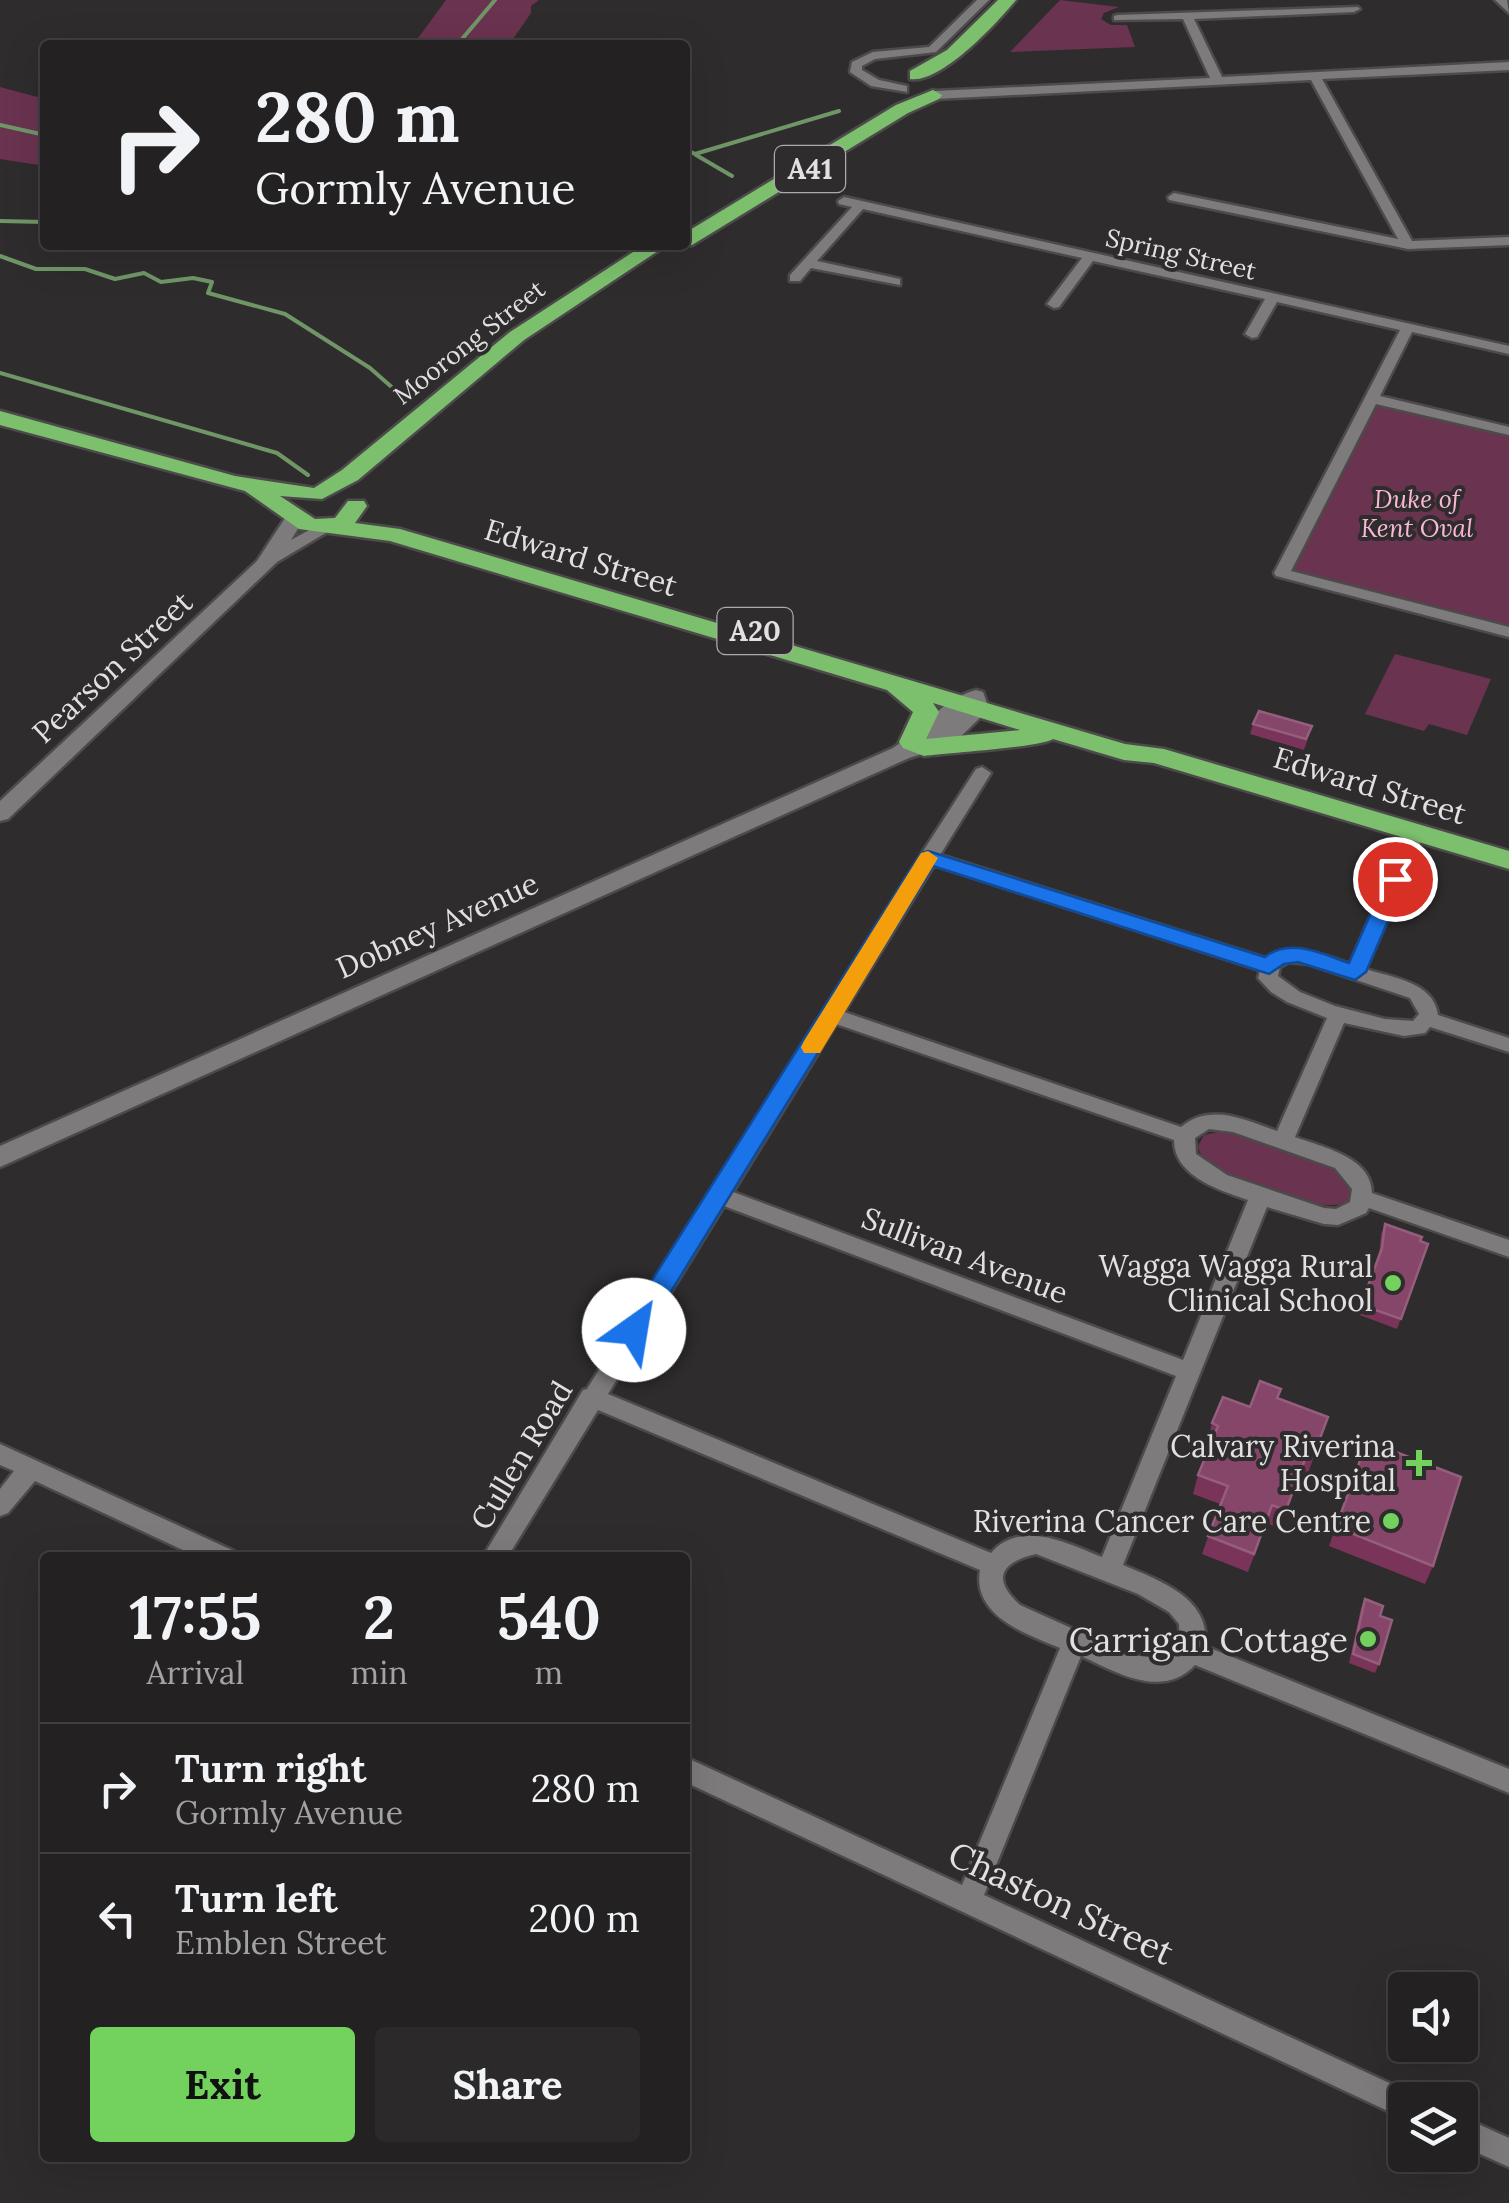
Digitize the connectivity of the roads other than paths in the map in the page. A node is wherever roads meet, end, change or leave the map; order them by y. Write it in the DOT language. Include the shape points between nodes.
graph roads {
  1 [pos="983,0"];
  2 [pos="1008,0"];
  3 [pos="1023,0"];
  4 [pos="1134,0"];
  5 [pos="1502,0"];
  6 [pos="1354,9"];
  7 [pos="1509,10"];
  8 [pos="1186,16"];
  9 [pos="1509,66"];
  10 [pos="1314,75"];
  11 [pos="1216,79"];
  12 [pos="908,83"];
  13 [pos="940,88"];
  14 [pos="1174,197"];
  15 [pos="844,201"];
  16 [pos="862,204"];
  17 [pos="690,226"];
  18 [pos="690,238"];
  19 [pos="1509,241"];
  20 [pos="1408,245"];
  21 [pos="650,250"];
  22 [pos="670,250"];
  23 [pos="1090,256"];
  24 [pos="808,263"];
  25 [pos="795,278"];
  26 [pos="895,282"];
  27 [pos="1273,298"];
  28 [pos="1054,304"];
  29 [pos="1408,327"];
  30 [pos="1252,334"];
  31 [pos="1509,350"];
  32 [pos="1372,399"];
  33 [pos="0,418"];
  34 [pos="1509,431"];
  35 [pos="234,483"];
  36 [pos="316,493"];
  37 [pos="354,503"];
  38 [pos="293,516"];
  39 [pos="329,527"];
  40 [pos="265,565"];
  41 [pos="1509,632"];
  42 [pos="890,683"];
  43 [pos="971,703"];
  44 [pos="1080,738"];
  45 [pos="912,748"];
  46 [pos="1155,755"];
  47 [pos="982,773"];
  48 [pos="0,814"];
  49 [pos="1416,832"];
  50 [pos="928,858"];
  51 [pos="1509,860"];
  52 [pos="1269,966"];
  53 [pos="1355,972"];
  54 [pos="1338,1012"];
  55 [pos="832,1015"];
  56 [pos="1427,1019"];
  57 [pos="1509,1045"];
  58 [pos="1185,1136"];
  59 [pos="1283,1142"];
  60 [pos="0,1157"];
  61 [pos="718,1195"];
  62 [pos="1261,1195"];
  63 [pos="1363,1198"];
  64 [pos="1509,1249"];
  65 [pos="1190,1372"];
  66 [pos="591,1397"];
  67 [pos="0,1454"];
  68 [pos="31,1468"];
  69 [pos="0,1506"];
  70 [pos="213,1552"];
  71 [pos="498,1552"];
  72 [pos="994,1564"];
  73 [pos="1108,1572"];
  74 [pos="1074,1642"];
  75 [pos="1190,1651"];
  76 [pos="690,1772"];
  77 [pos="1509,1781"];
  78 [pos="968,1902"];
  79 [pos="1388,2097"];
  80 [pos="1478,2138"];
  81 [pos="1509,2153"];
  1 -- 12 [label="street" via="932,50 858,62 856,72 867,79"];
  2 -- 12 [label="highway, A41" via="945,61"];
  3 -- 13 [label="highway, A41"];
  4 -- 8 [label="street" via="1118,18"];
  5 -- 7 [label="street"];
  6 -- 8 [label="street"];
  8 -- 11 [label="street"];
  9 -- 10 [label="street"];
  10 -- 11 [label="street"];
  10 -- 20 [label="street"];
  11 -- 13 [label="street"];
  12 -- 13 [label="highway"];
  12 -- 17 [label="highway, A41" via="850,132"];
  13 -- 18 [label="highway, A41"];
  14 -- 20 [label="street"];
  15 -- 16 [label="street, Spring Street"];
  16 -- 23 [label="street, Spring Street"];
  16 -- 24 [label="street"];
  19 -- 20 [label="street"];
  21 -- 36 [label="highway, Moorong Street" via="517,336 350,475"];
  22 -- 37 [label="highway, Moorong Street" via="502,363 374,470"];
  23 -- 27 [label="street, Spring Street"];
  23 -- 28 [label="street"];
  24 -- 25 [label="street"];
  24 -- 26 [label="street"];
  27 -- 29 [label="street, Spring Street"];
  27 -- 30 [label="street"];
  29 -- 31 [label="street, Spring Street"];
  29 -- 32 [label="street"];
  32 -- 34 [label="street"];
  32 -- 41 [label="street" via="1282,573"];
  33 -- 35 [label="highway, A20"];
  35 -- 36 [label="highway, A20"];
  35 -- 38 [label="highway, A20"];
  36 -- 37 [label="highway, A20" via="336,492"];
  36 -- 38 [label="highway, Moorong Street" via="297,502"];
  37 -- 39 [label="highway, Moorong Street" via="350,518"];
  37 -- 43 [label="highway, Edward Street / A20" via="410,529"];
  38 -- 39 [label="highway, A20" via="306,526"];
  38 -- 40 [label="street, Pearson Street"];
  39 -- 40 [label="street, Pearson Street"];
  39 -- 42 [label="highway, Edward Street / A20" via="392,534"];
  40 -- 48 [label="street, Pearson Street"];
  42 -- 43 [label="highway, Edward Street / A20"];
  42 -- 45 [label="highway" via="926,712"];
  43 -- 44 [label="highway, Edward Street / A20"];
  43 -- 45 [label="street, Dobney Avenue" via="945,739"];
  43 -- 46 [label="highway, Edward Street / A20" via="1131,742"];
  44 -- 45 [label="highway"];
  44 -- 46 [label="highway, Edward Street / A20"];
  45 -- 60 [label="street, Dobney Avenue"];
  46 -- 49 [label="highway, Edward Street / A20"];
  47 -- 50 [label="street, Cullen Road"];
  49 -- 51 [label="highway, Edward Street / A20"];
  49 -- 53 [label="street"];
  50 -- 52 [label="street"];
  50 -- 55 [label="street, Cullen Road"];
  52 -- 53 [label="street" via="1298,954"];
  52 -- 54 [label="street" via="1268,978 1280,992"];
  53 -- 56 [label="street" via="1417,993"];
  54 -- 56 [label="street" via="1396,1031 1418,1028"];
  54 -- 59 [label="street"];
  55 -- 58 [label="street"];
  55 -- 61 [label="street, Cullen Road"];
  56 -- 57 [label="street"];
  58 -- 59 [label="street" via="1196,1125 1221,1121"];
  58 -- 62 [label="street" via="1183,1152 1197,1171"];
  59 -- 63 [label="street" via="1342,1162 1360,1180"];
  61 -- 65 [label="street, Sullivan Avenue"];
  61 -- 66 [label="street, Cullen Road"];
  62 -- 63 [label="street" via="1324,1216 1350,1213"];
  62 -- 65 [label="street"];
  63 -- 64 [label="street"];
  65 -- 73 [label="street"];
  66 -- 71 [label="street, Cullen Road"];
  66 -- 72 [label="street"];
  67 -- 68 [label="street"];
  68 -- 69 [label="street"];
  68 -- 70 [label="street"];
  72 -- 73 [label="street" via="1008,1550 1036,1544"];
  72 -- 74 [label="street" via="990,1586 1005,1610"];
  73 -- 75 [label="street" via="1179,1605 1194,1630"];
  74 -- 75 [label="street" via="1146,1671 1176,1667"];
  74 -- 78 [label="street"];
  75 -- 77 [label="street"];
  76 -- 78 [label="street, Chaston Street"];
  78 -- 79 [label="street, Chaston Street"];
  80 -- 81 [label="street"];
}
